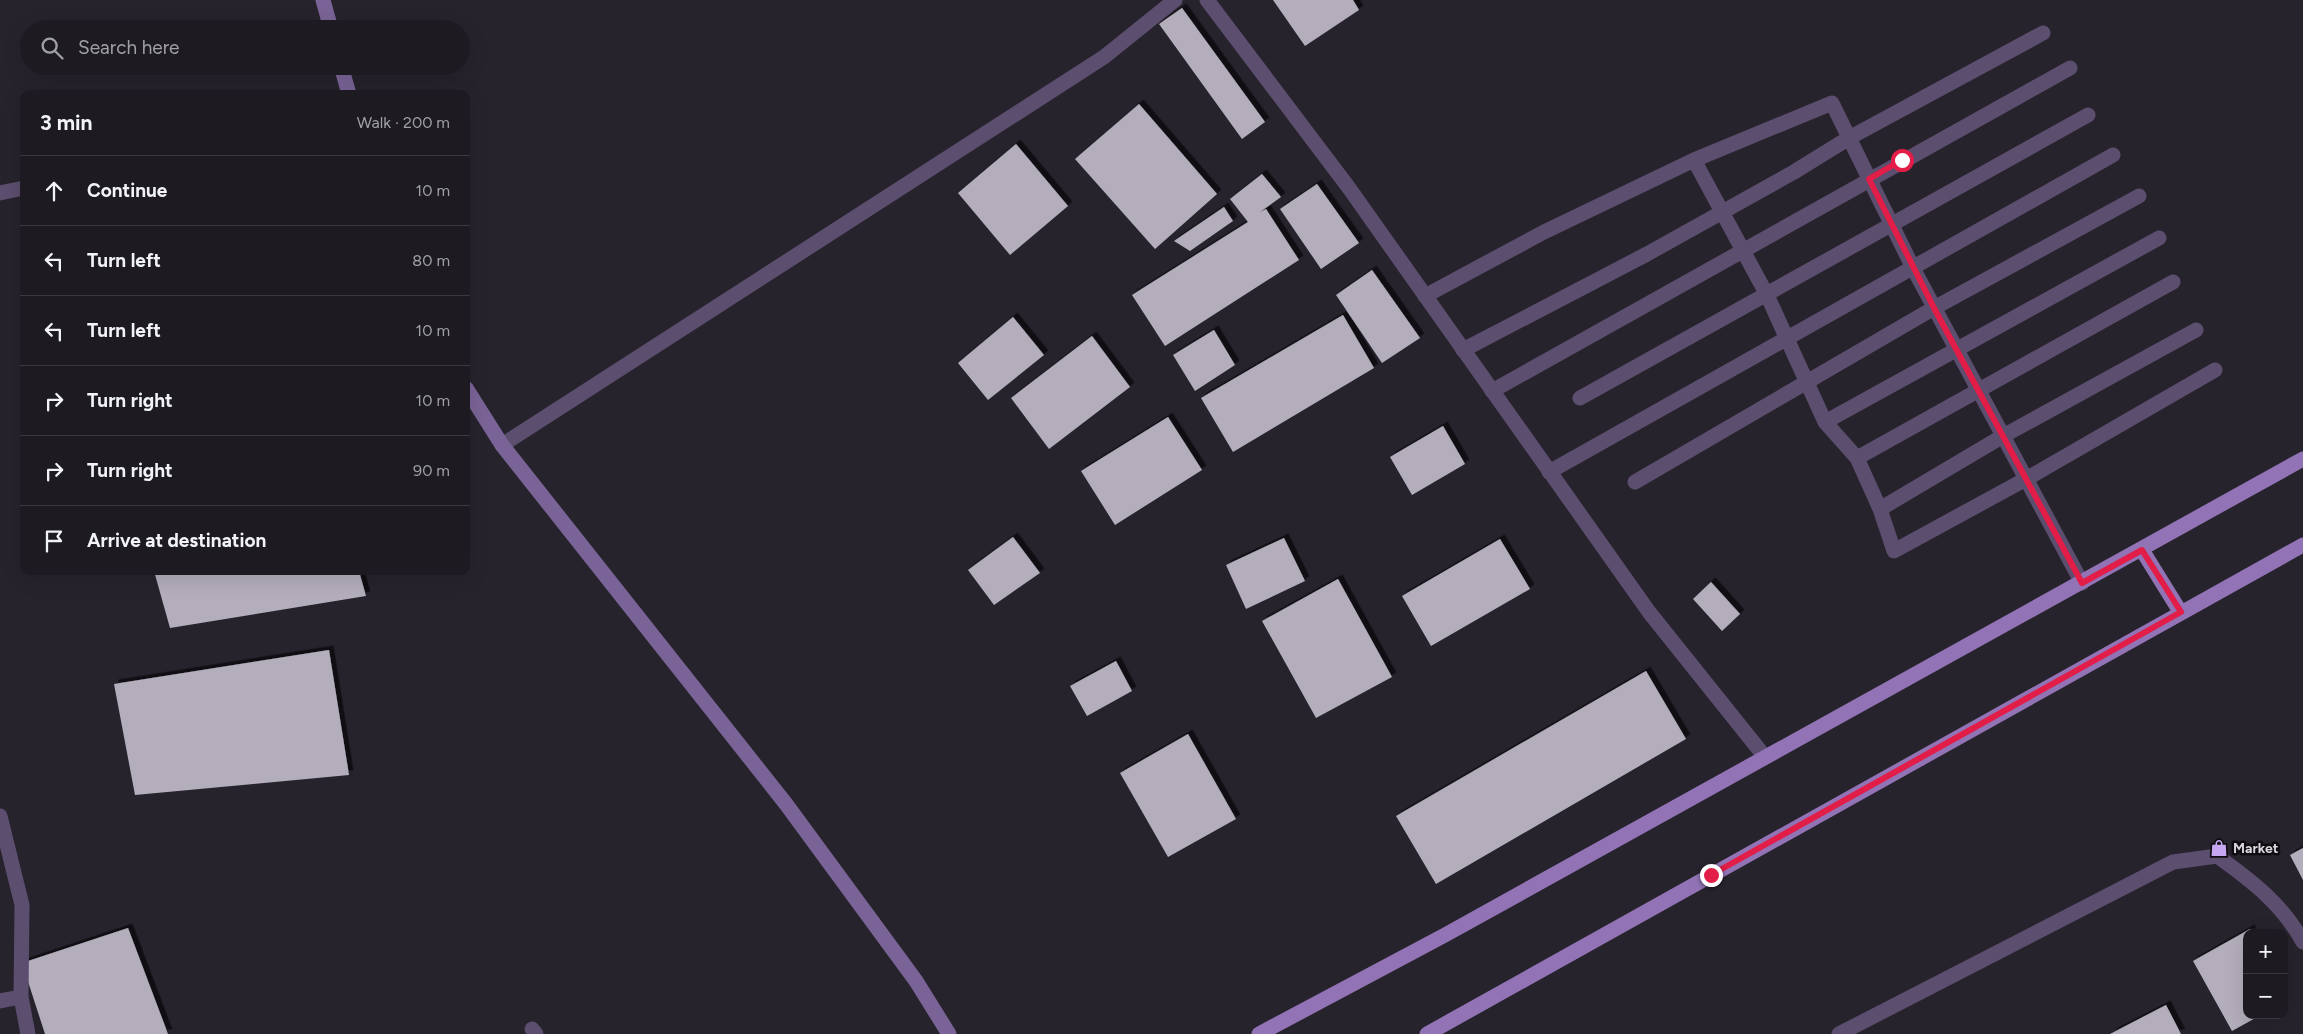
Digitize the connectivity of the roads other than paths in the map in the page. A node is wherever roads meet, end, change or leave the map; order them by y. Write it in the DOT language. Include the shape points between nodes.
graph roads {
  1 [pos="323,0"];
  2 [pos="1175,0"];
  3 [pos="1207,0"];
  4 [pos="329,20"];
  5 [pos="2043,33"];
  6 [pos="2070,68"];
  7 [pos="344,75"];
  8 [pos="348,90"];
  9 [pos="2088,115"];
  10 [pos="1849,138"];
  11 [pos="2113,155"];
  12 [pos="1694,160"];
  13 [pos="1869,179"];
  14 [pos="20,189"];
  15 [pos="0,192"];
  16 [pos="2139,196"];
  17 [pos="1723,212"];
  18 [pos="1891,226"];
  19 [pos="2158,238"];
  20 [pos="1743,250"];
  21 [pos="1913,268"];
  22 [pos="2173,282"];
  23 [pos="1767,295"];
  24 [pos="1425,296"];
  25 [pos="1934,308"];
  26 [pos="2196,330"];
  27 [pos="1786,338"];
  28 [pos="1463,350"];
  29 [pos="1957,351"];
  30 [pos="2215,370"];
  31 [pos="1807,382"];
  32 [pos="1492,391"];
  33 [pos="1978,391"];
  34 [pos="470,394"];
  35 [pos="1580,398"];
  36 [pos="1825,422"];
  37 [pos="2003,436"];
  38 [pos="502,445"];
  39 [pos="1857,458"];
  40 [pos="2303,459"];
  41 [pos="1549,472"];
  42 [pos="2026,479"];
  43 [pos="1635,482"];
  44 [pos="1880,509"];
  45 [pos="2303,545"];
  46 [pos="2142,550"];
  47 [pos="2082,583"];
  48 [pos="2181,612"];
  49 [pos="1765,757"];
  50 [pos="0,816"];
  51 [pos="2303,942"];
  52 [pos="21,997"];
  53 [pos="0,1001"];
  54 [pos="28,1034"];
  55 [pos="949,1034"];
  56 [pos="1259,1034"];
  57 [pos="1427,1034"];
  58 [pos="1839,1034"];
  1 -- 4 [label="main road"];
  2 -- 38 [label="street" via="1104,57"];
  3 -- 24 [label="street" via="1349,188"];
  5 -- 10 [label="street"];
  6 -- 13 [label="street"];
  7 -- 8 [label="main road"];
  9 -- 18 [label="street"];
  10 -- 12 [label="street" via="1832,103"];
  10 -- 13 [label="street"];
  10 -- 17 [label="street"];
  11 -- 21 [label="street"];
  12 -- 17 [label="street"];
  12 -- 24 [label="street" via="1544,232"];
  13 -- 18 [label="street"];
  13 -- 20 [label="street"];
  14 -- 15 [label="street"];
  16 -- 25 [label="street"];
  17 -- 20 [label="street"];
  17 -- 28 [label="street"];
  18 -- 21 [label="street"];
  18 -- 23 [label="street"];
  19 -- 29 [label="street"];
  20 -- 23 [label="street"];
  20 -- 32 [label="street"];
  21 -- 25 [label="street"];
  21 -- 27 [label="street"];
  22 -- 33 [label="street"];
  23 -- 27 [label="street"];
  23 -- 35 [label="street"];
  24 -- 28 [label="street"];
  25 -- 29 [label="street"];
  25 -- 31 [label="street"];
  26 -- 37 [label="street"];
  27 -- 31 [label="street"];
  27 -- 41 [label="street"];
  28 -- 32 [label="street"];
  29 -- 33 [label="street"];
  29 -- 36 [label="street"];
  30 -- 42 [label="street"];
  31 -- 36 [label="street"];
  31 -- 43 [label="street"];
  32 -- 41 [label="street"];
  33 -- 37 [label="street"];
  33 -- 39 [label="street"];
  34 -- 38 [label="main road"];
  36 -- 39 [label="street"];
  37 -- 42 [label="street"];
  37 -- 44 [label="street"];
  38 -- 55 [label="main road" via="786,804 916,981"];
  39 -- 44 [label="street"];
  40 -- 46 [label="main road"];
  41 -- 49 [label="street" via="1648,612"];
  42 -- 44 [label="street" via="1894,551"];
  42 -- 47 [label="street"];
  45 -- 48 [label="main road"];
  46 -- 47 [label="main road"];
  46 -- 48 [label="main road"];
  47 -- 49 [label="main road"];
  48 -- 57 [label="main road"];
  49 -- 56 [label="main road"];
  50 -- 52 [label="street" via="22,905"];
  51 -- 58 [label="street" via="2290,918 2248,878 2217,856 2173,862"];
  52 -- 53 [label="street"];
  52 -- 54 [label="street"];
}
